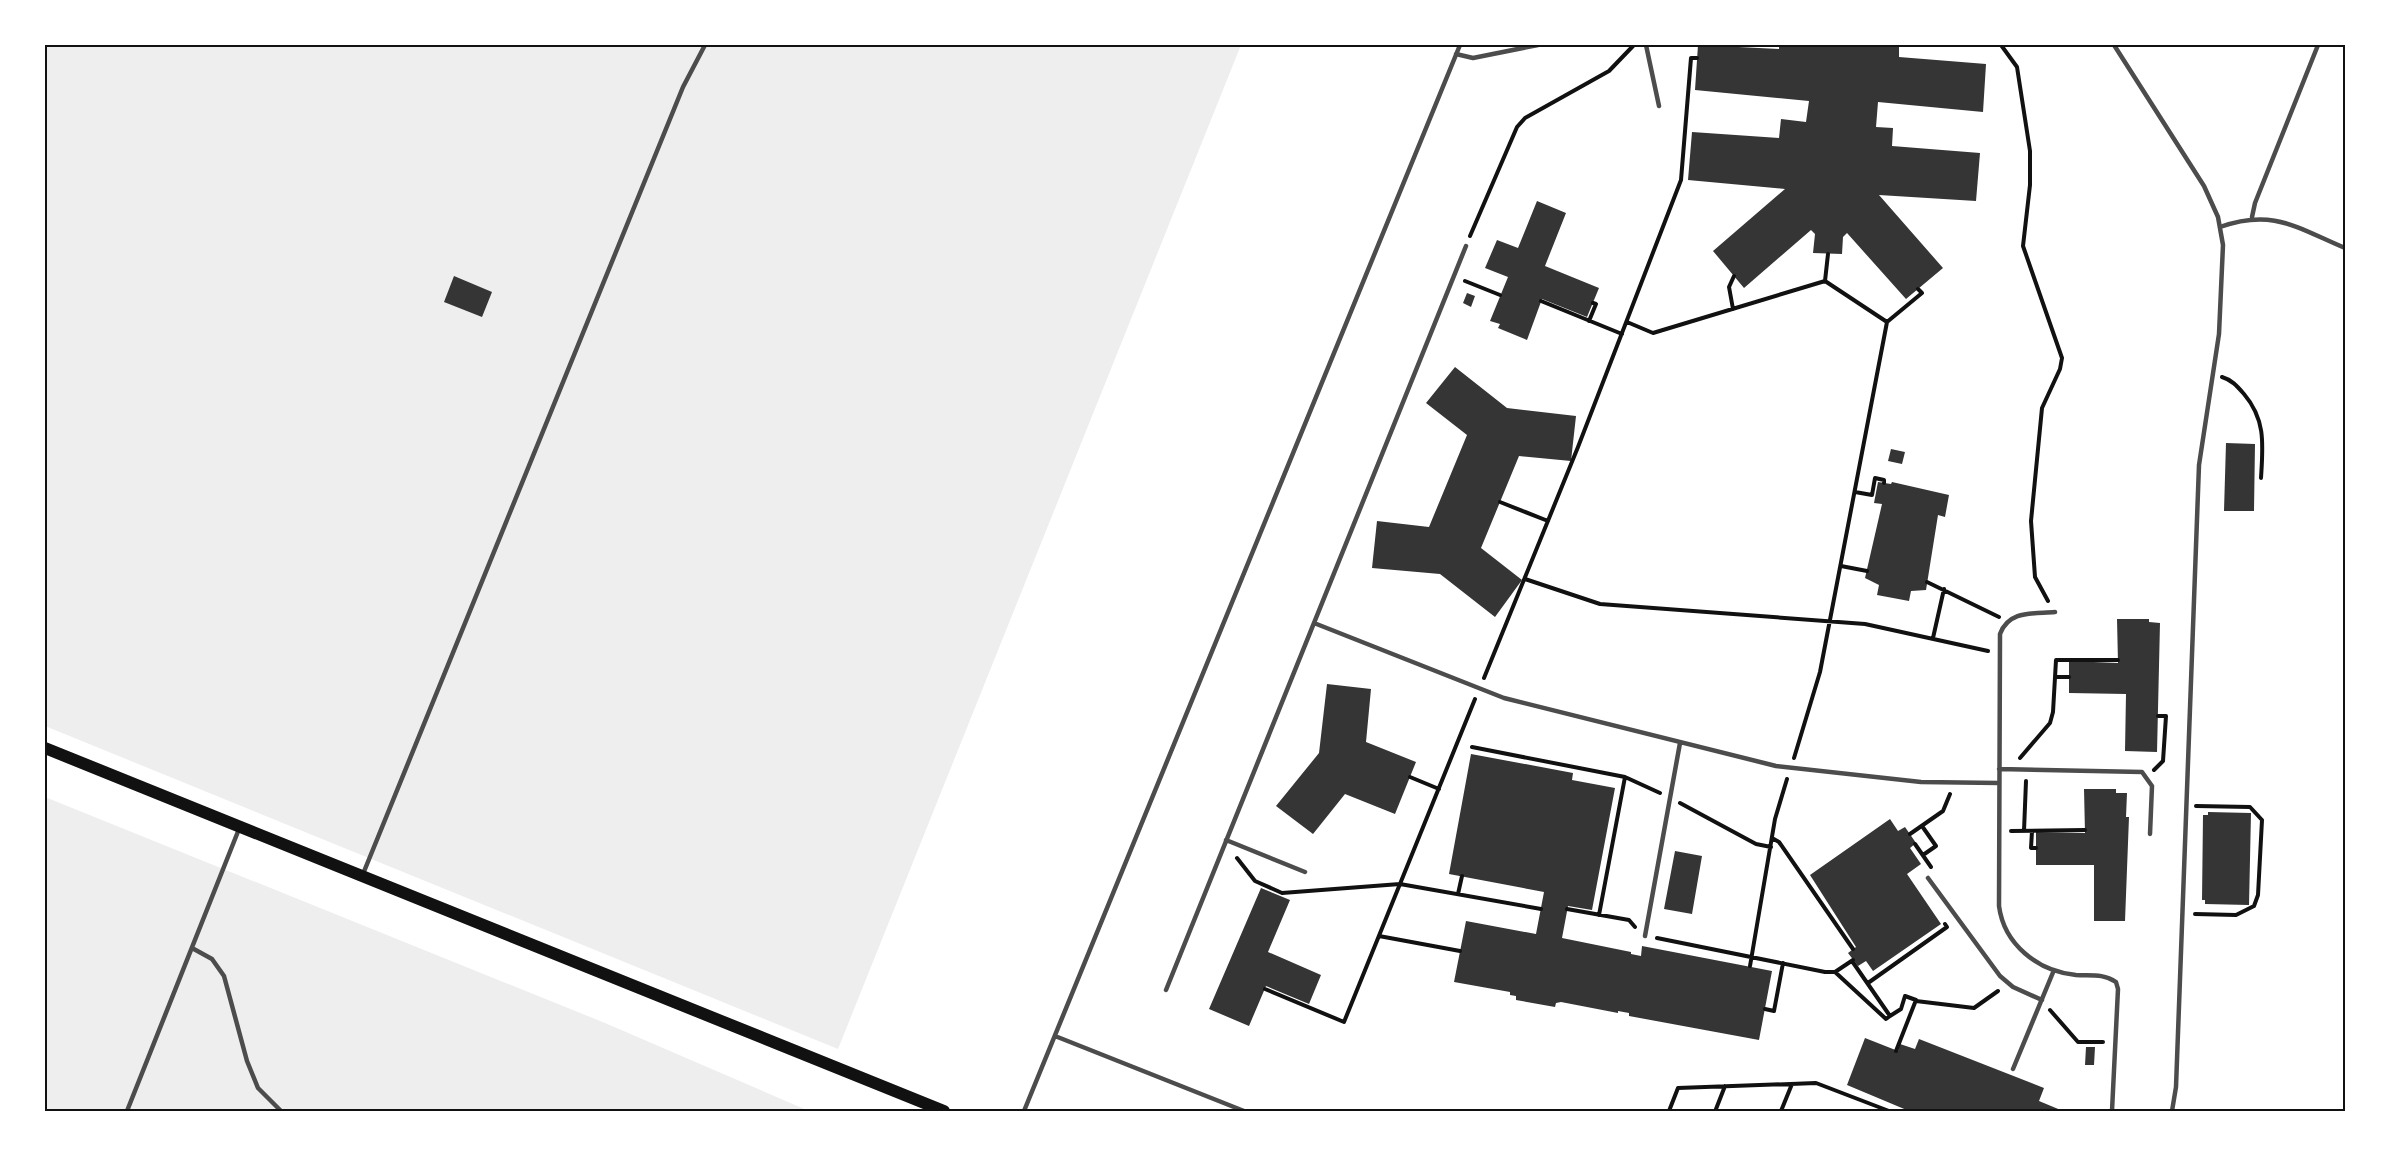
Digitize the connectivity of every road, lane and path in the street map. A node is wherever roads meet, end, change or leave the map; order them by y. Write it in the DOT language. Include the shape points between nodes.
graph roads {
  1 [pos="705,45"];
  2 [pos="1460,45"];
  3 [pos="1538,45"];
  4 [pos="1633,45"];
  5 [pos="1646,45"];
  6 [pos="2001,45"];
  7 [pos="2114,45"];
  8 [pos="2318,45"];
  9 [pos="1456,54"];
  10 [pos="1697,58"];
  11 [pos="1659,106"];
  12 [pos="2252,217"];
  13 [pos="2220,226"];
  14 [pos="1467,246"];
  15 [pos="2345,248"];
  16 [pos="1828,254"];
  17 [pos="1734,276"];
  18 [pos="1454,277"];
  19 [pos="1825,281"];
  20 [pos="1918,288"];
  21 [pos="1500,295"];
  22 [pos="1541,301"];
  23 [pos="1593,303"];
  24 [pos="1733,309"];
  25 [pos="1589,321"];
  26 [pos="1627,322"];
  27 [pos="1887,322"];
  28 [pos="1622,334"];
  29 [pos="2212,377"];
  30 [pos="2261,478"];
  31 [pos="1884,483"];
  32 [pos="1855,492"];
  33 [pos="1500,502"];
  34 [pos="1548,521"];
  35 [pos="1841,566"];
  36 [pos="1867,571"];
  37 [pos="1525,579"];
  38 [pos="1927,582"];
  39 [pos="1944,589"];
  40 [pos="2055,612"];
  41 [pos="1831,621"];
  42 [pos="2008,621"];
  43 [pos="1314,624"];
  44 [pos="1933,638"];
  45 [pos="2000,654"];
  46 [pos="2118,660"];
  47 [pos="2055,677"];
  48 [pos="2069,677"];
  49 [pos="1480,689"];
  50 [pos="2158,716"];
  51 [pos="1680,743"];
  52 [pos="1472,747"];
  53 [pos="45,748"];
  54 [pos="1791,768"];
  55 [pos="1999,769"];
  56 [pos="2016,770"];
  57 [pos="2026,770"];
  58 [pos="1410,777"];
  59 [pos="1625,777"];
  60 [pos="2147,777"];
  61 [pos="1951,783"];
  62 [pos="1999,783"];
  63 [pos="1439,789"];
  64 [pos="1670,798"];
  65 [pos="2187,806"];
  66 [pos="240,826"];
  67 [pos="1922,826"];
  68 [pos="1999,831"];
  69 [pos="2024,831"];
  70 [pos="2032,831"];
  71 [pos="2085,831"];
  72 [pos="1910,834"];
  73 [pos="2150,834"];
  74 [pos="1772,838"];
  75 [pos="1227,840"];
  76 [pos="1915,844"];
  77 [pos="1771,847"];
  78 [pos="2036,848"];
  79 [pos="1923,855"];
  80 [pos="1305,872"];
  81 [pos="1922,873"];
  82 [pos="362,876"];
  83 [pos="1462,876"];
  84 [pos="1929,878"];
  85 [pos="1400,884"];
  86 [pos="1458,894"];
  87 [pos="1541,909"];
  88 [pos="1567,909"];
  89 [pos="2183,914"];
  90 [pos="1599,915"];
  91 [pos="1941,917"];
  92 [pos="1379,936"];
  93 [pos="1645,936"];
  94 [pos="192,948"];
  95 [pos="1852,950"];
  96 [pos="1460,951"];
  97 [pos="1752,957"];
  98 [pos="1783,963"];
  99 [pos="1750,966"];
  100 [pos="2055,970"];
  101 [pos="1835,972"];
  102 [pos="2008,983"];
  103 [pos="1868,984"];
  104 [pos="1265,988"];
  105 [pos="1166,990"];
  106 [pos="2042,1000"];
  107 [pos="1916,1001"];
  108 [pos="1765,1009"];
  109 [pos="1890,1016"];
  110 [pos="1054,1036"];
  111 [pos="2115,1043"];
  112 [pos="1896,1050"];
  113 [pos="2013,1069"];
  114 [pos="1792,1084"];
  115 [pos="1725,1086"];
  116 [pos="1716,1109"];
  117 [pos="127,1111"];
  118 [pos="281,1111"];
  119 [pos="944,1111"];
  120 [pos="1024,1111"];
  121 [pos="1244,1111"];
  122 [pos="1669,1111"];
  123 [pos="1780,1111"];
  124 [pos="1889,1111"];
  125 [pos="2112,1111"];
  126 [pos="2172,1111"];
  1 -- 82 [label="lane" via="680,96"];
  2 -- 9 [label="lane"];
  3 -- 9 [label="lane" via="1473,58"];
  4 -- 14 [label="path" via="1609,71 1525,118 1517,127"];
  5 -- 11 [label="lane"];
  6 -- 40 [label="path" via="2017,67 2030,151 2023,246 2062,363 2042,408 2031,521 2035,577"];
  7 -- 13 [label="lane" via="2204,186"];
  8 -- 12 [label="lane"];
  9 -- 110 [label="lane"];
  10 -- 26 [label="path" via="1691,58 1681,180"];
  12 -- 13 [label="lane"];
  12 -- 15 [label="lane" via="2285,223"];
  13 -- 29 [label="lane" via="2224,260"];
  14 -- 18 [label="lane"];
  16 -- 19 [label="path"];
  17 -- 24 [label="path" via="1729,287"];
  18 -- 21 [label="path"];
  18 -- 43 [label="lane"];
  19 -- 24 [label="path"];
  19 -- 27 [label="path"];
  20 -- 27 [label="path" via="1922,293"];
  22 -- 25 [label="path"];
  23 -- 25 [label="path" via="1596,304"];
  24 -- 26 [label="path" via="1653,333"];
  25 -- 28 [label="path"];
  26 -- 28 [label="path"];
  27 -- 32 [label="path"];
  28 -- 34 [label="path"];
  29 -- 30 [label="path" via="2234,383 2258,414 2263,435"];
  29 -- 65 [label="lane" via="2199,465"];
  31 -- 32 [label="path" via="1875,478 1872,495"];
  32 -- 35 [label="path"];
  33 -- 34 [label="path"];
  34 -- 37 [label="path"];
  35 -- 36 [label="path"];
  35 -- 41 [label="path"];
  37 -- 41 [label="path" via="1567,596 1615,607"];
  37 -- 49 [label="path"];
  38 -- 39 [label="path"];
  39 -- 42 [label="path"];
  39 -- 44 [label="path"];
  40 -- 42 [label="lane" via="2017,615"];
  41 -- 44 [label="path"];
  41 -- 54 [label="path" via="1816,690"];
  42 -- 45 [label="lane" via="2000,634"];
  43 -- 49 [label="lane"];
  43 -- 75 [label="lane"];
  44 -- 45 [label="path"];
  45 -- 55 [label="lane"];
  46 -- 47 [label="path" via="2059,658 2055,662"];
  47 -- 48 [label="path"];
  47 -- 56 [label="path" via="2050,723 2023,753"];
  49 -- 51 [label="lane" via="1568,716"];
  49 -- 63 [label="path"];
  50 -- 60 [label="path" via="2166,716 2163,761"];
  51 -- 54 [label="lane"];
  51 -- 64 [label="lane"];
  52 -- 59 [label="path"];
  53 -- 66 [label="main road"];
  54 -- 61 [label="lane"];
  54 -- 74 [label="path"];
  55 -- 56 [label="lane"];
  55 -- 62 [label="lane"];
  56 -- 57 [label="lane"];
  57 -- 60 [label="lane" via="2135,770"];
  57 -- 69 [label="path"];
  58 -- 63 [label="path"];
  59 -- 64 [label="path"];
  59 -- 90 [label="path"];
  60 -- 73 [label="lane" via="2151,786"];
  61 -- 62 [label="lane"];
  61 -- 67 [label="path" via="1948,804"];
  62 -- 68 [label="lane"];
  63 -- 85 [label="path"];
  64 -- 77 [label="path" via="1756,844"];
  64 -- 93 [label="lane"];
  65 -- 89 [label="lane"];
  65 -- 89 [label="path" via="2250,807 2262,820 2254,906 2236,915"];
  66 -- 82 [label="main road"];
  66 -- 94 [label="lane"];
  67 -- 72 [label="path"];
  67 -- 79 [label="path" via="1936,846"];
  68 -- 69 [label="path"];
  68 -- 100 [label="lane" via="1999,906 2005,931 2025,953"];
  69 -- 70 [label="path"];
  70 -- 71 [label="path"];
  70 -- 78 [label="path" via="2031,848"];
  74 -- 77 [label="path"];
  74 -- 95 [label="path" via="1779,842"];
  75 -- 80 [label="lane"];
  75 -- 85 [label="path" via="1255,881 1281,892"];
  75 -- 105 [label="lane"];
  76 -- 79 [label="path"];
  77 -- 97 [label="path"];
  79 -- 81 [label="path" via="1931,867"];
  82 -- 119 [label="main road"];
  83 -- 86 [label="path"];
  84 -- 102 [label="lane"];
  85 -- 86 [label="path"];
  85 -- 92 [label="path"];
  86 -- 87 [label="path"];
  88 -- 90 [label="path"];
  89 -- 126 [label="lane"];
  90 -- 93 [label="path" via="1629,920"];
  91 -- 103 [label="path" via="1947,927"];
  92 -- 96 [label="path"];
  92 -- 104 [label="path" via="1344,1022"];
  93 -- 97 [label="path"];
  94 -- 117 [label="lane"];
  94 -- 118 [label="lane" via="212,959 224,976 246,1061 258,1088"];
  97 -- 98 [label="path"];
  97 -- 99 [label="path"];
  98 -- 101 [label="path"];
  98 -- 108 [label="path" via="1774,1011"];
  100 -- 106 [label="lane"];
  100 -- 111 [label="lane" via="2103,975 2116,982"];
  101 -- 103 [label="path" via="1853,960"];
  101 -- 109 [label="path" via="1886,1019"];
  102 -- 106 [label="lane"];
  102 -- 107 [label="path" via="1974,1008"];
  103 -- 109 [label="path"];
  106 -- 111 [label="path" via="2078,1042"];
  106 -- 113 [label="lane"];
  107 -- 109 [label="path" via="1905,996 1900,1009"];
  107 -- 112 [label="path"];
  110 -- 120 [label="lane"];
  110 -- 121 [label="lane"];
  111 -- 125 [label="lane"];
  114 -- 115 [label="path"];
  114 -- 123 [label="path"];
  114 -- 124 [label="path" via="1816,1083"];
  115 -- 116 [label="path"];
  115 -- 122 [label="path" via="1678,1088"];
}
